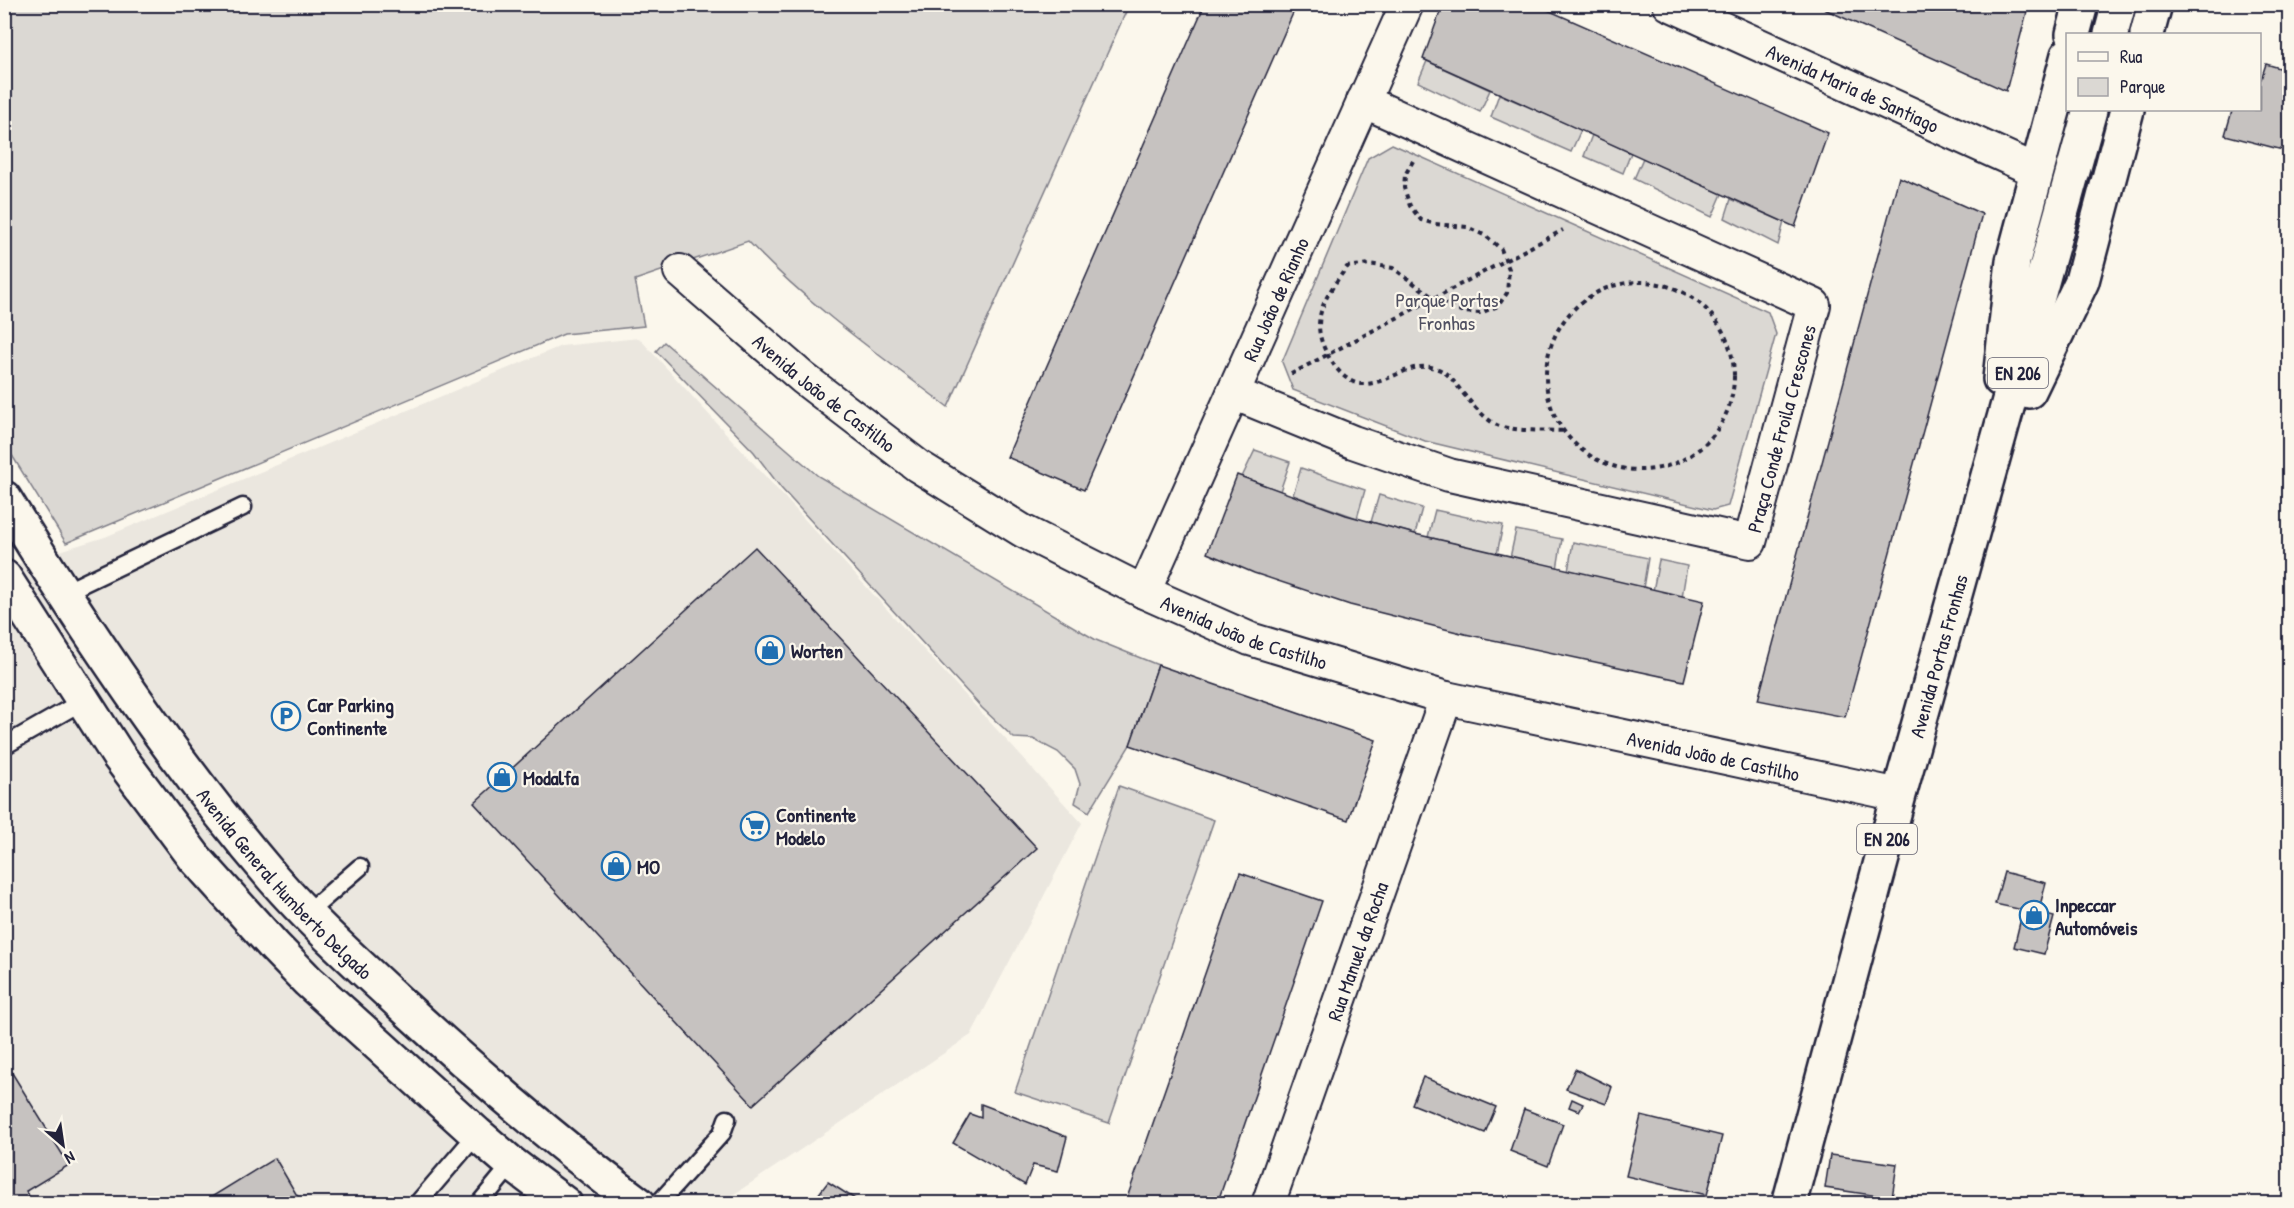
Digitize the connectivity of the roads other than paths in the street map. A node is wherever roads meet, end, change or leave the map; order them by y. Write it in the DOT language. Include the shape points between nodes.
graph roads {
  1 [pos="1407,4"];
  2 [pos="1669,4"];
  3 [pos="2081,4"];
  4 [pos="2119,4"];
  5 [pos="2155,4"];
  6 [pos="2073,33"];
  7 [pos="2111,33"];
  8 [pos="2147,33"];
  9 [pos="2066,59"];
  10 [pos="1363,101"];
  11 [pos="2091,111"];
  12 [pos="2127,111"];
  13 [pos="2037,171"];
  14 [pos="680,271"];
  15 [pos="1233,393"];
  16 [pos="1988,476"];
  17 [pos="4,498"];
  18 [pos="243,507"];
  19 [pos="6,582"];
  20 [pos="1144,592"];
  21 [pos="63,593"];
  22 [pos="1446,698"];
  23 [pos="83,701"];
  24 [pos="4,746"];
  25 [pos="1899,795"];
  26 [pos="360,867"];
  27 [pos="306,914"];
  28 [pos="727,1119"];
  29 [pos="477,1134"];
  30 [pos="512,1164"];
  31 [pos="417,1203"];
  32 [pos="479,1203"];
  33 [pos="565,1203"];
  34 [pos="639,1203"];
  35 [pos="658,1203"];
  36 [pos="1268,1203"];
  37 [pos="1789,1203"];
  1 -- 10 [label="street, Rua João de Rianho"];
  2 -- 13 [label="street, Avenida Maria de Santiago"];
  3 -- 6 [label="main road"];
  4 -- 7 [label="main road"];
  5 -- 8 [label="main road"];
  9 -- 13 [label="main road"];
  10 -- 15 [label="street, Rua João de Rianho"];
  10 -- 15 [label="street, Praça Conde Froila Crescones" via="1814,305 1750,543 1449,475 1353,442"];
  11 -- 16 [label="main road, Avenida Portas Fronhas / EN 206"];
  12 -- 16 [label="main road" via="2082,281"];
  13 -- 16 [label="main road" via="2013,261"];
  14 -- 20 [label="street, Avenida João de Castilho" via="803,378 918,466 1023,531"];
  15 -- 20 [label="street, Rua João de Rianho"];
  16 -- 25 [label="main road, Avenida Portas Fronhas / EN 206"];
  17 -- 21 [label="main road, Avenida General Humberto Delgado"];
  18 -- 21 [label="lane"];
  19 -- 23 [label="main road"];
  20 -- 22 [label="street, Avenida João de Castilho" via="1250,639"];
  21 -- 27 [label="main road, Avenida General Humberto Delgado" via="201,790"];
  22 -- 25 [label="street, Avenida João de Castilho"];
  22 -- 36 [label="street, Rua Manuel da Rocha"];
  23 -- 24 [label="lane"];
  23 -- 29 [label="main road" via="195,858 274,946"];
  25 -- 37 [label="main road, Avenida Portas Fronhas / EN 206"];
  26 -- 27 [label="lane"];
  27 -- 34 [label="main road, Avenida General Humberto Delgado" via="470,1068 570,1152"];
  28 -- 35 [label="lane" via="722,1133"];
  29 -- 30 [label="main road"];
  29 -- 31 [label="lane"];
  30 -- 32 [label="lane"];
  30 -- 33 [label="main road"];
}
